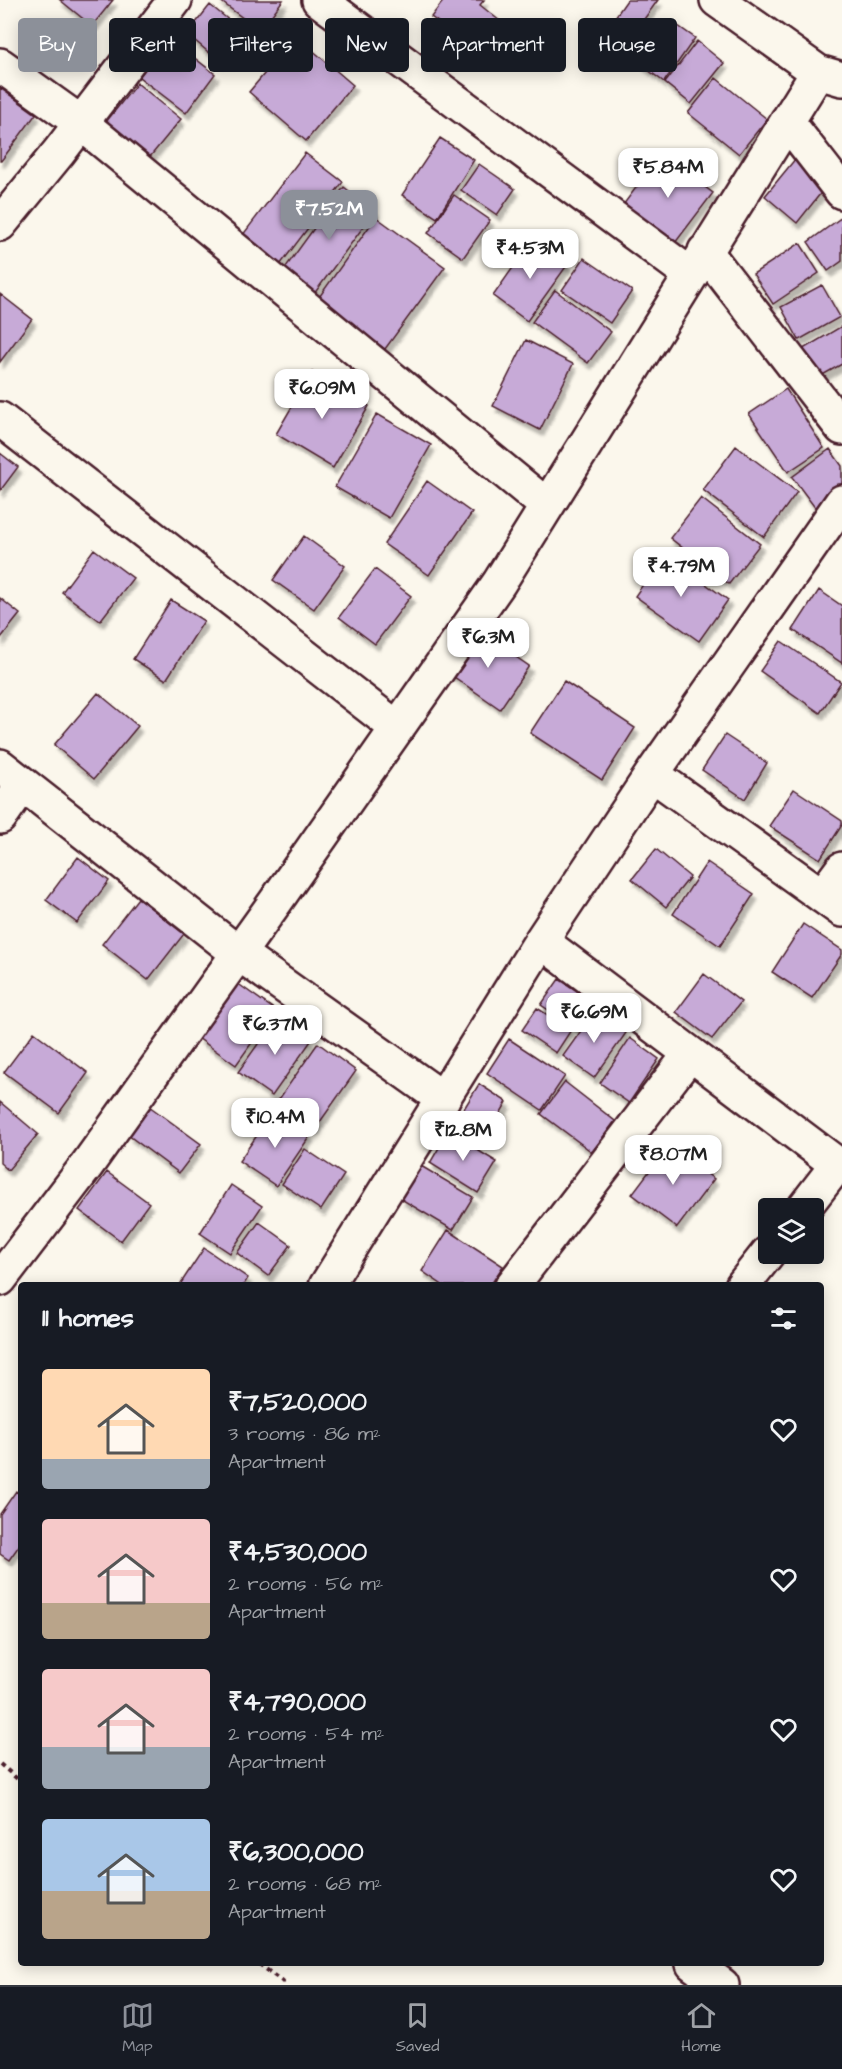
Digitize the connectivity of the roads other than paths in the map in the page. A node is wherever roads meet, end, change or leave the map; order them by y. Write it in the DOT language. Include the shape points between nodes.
graph roads {
  1 [pos="175,0"];
  2 [pos="319,0"];
  3 [pos="717,0"];
  4 [pos="0,65"];
  5 [pos="830,75"];
  6 [pos="787,121"];
  7 [pos="81,123"];
  8 [pos="842,192"];
  9 [pos="0,224"];
  10 [pos="698,263"];
  11 [pos="0,419"];
  12 [pos="842,428"];
  13 [pos="842,502"];
  14 [pos="547,506"];
  15 [pos="397,728"];
  16 [pos="652,774"];
  17 [pos="12,775"];
  18 [pos="0,818"];
  19 [pos="842,869"];
  20 [pos="832,903"];
  21 [pos="541,941"];
  22 [pos="238,953"];
  23 [pos="690,1054"];
  24 [pos="443,1099"];
  25 [pos="840,1167"];
  26 [pos="813,1198"];
  27 [pos="759,1264"];
  28 [pos="0,1279"];
  29 [pos="329,1282"];
  30 [pos="515,1282"];
  31 [pos="745,1282"];
  32 [pos="696,1966"];
  33 [pos="722,1985"];
  1 -- 7 [label="street"];
  2 -- 10 [label="street"];
  3 -- 5 [label="street"];
  4 -- 7 [label="street"];
  5 -- 6 [label="street"];
  6 -- 8 [label="street"];
  6 -- 10 [label="street"];
  7 -- 9 [label="street"];
  7 -- 14 [label="street"];
  10 -- 12 [label="street"];
  10 -- 14 [label="street"];
  11 -- 15 [label="street"];
  13 -- 16 [label="street"];
  14 -- 15 [label="street" via="499,583"];
  15 -- 22 [label="street"];
  16 -- 20 [label="street"];
  16 -- 21 [label="street"];
  17 -- 18 [label="street"];
  17 -- 22 [label="street"];
  19 -- 20 [label="street"];
  21 -- 23 [label="street"];
  21 -- 24 [label="street"];
  22 -- 24 [label="street"];
  22 -- 28 [label="street" via="87,1165"];
  23 -- 25 [label="street"];
  23 -- 30 [label="street"];
  24 -- 29 [label="street"];
  25 -- 26 [label="street"];
  27 -- 31 [label="street"];
  32 -- 33 [label="street"];
}
